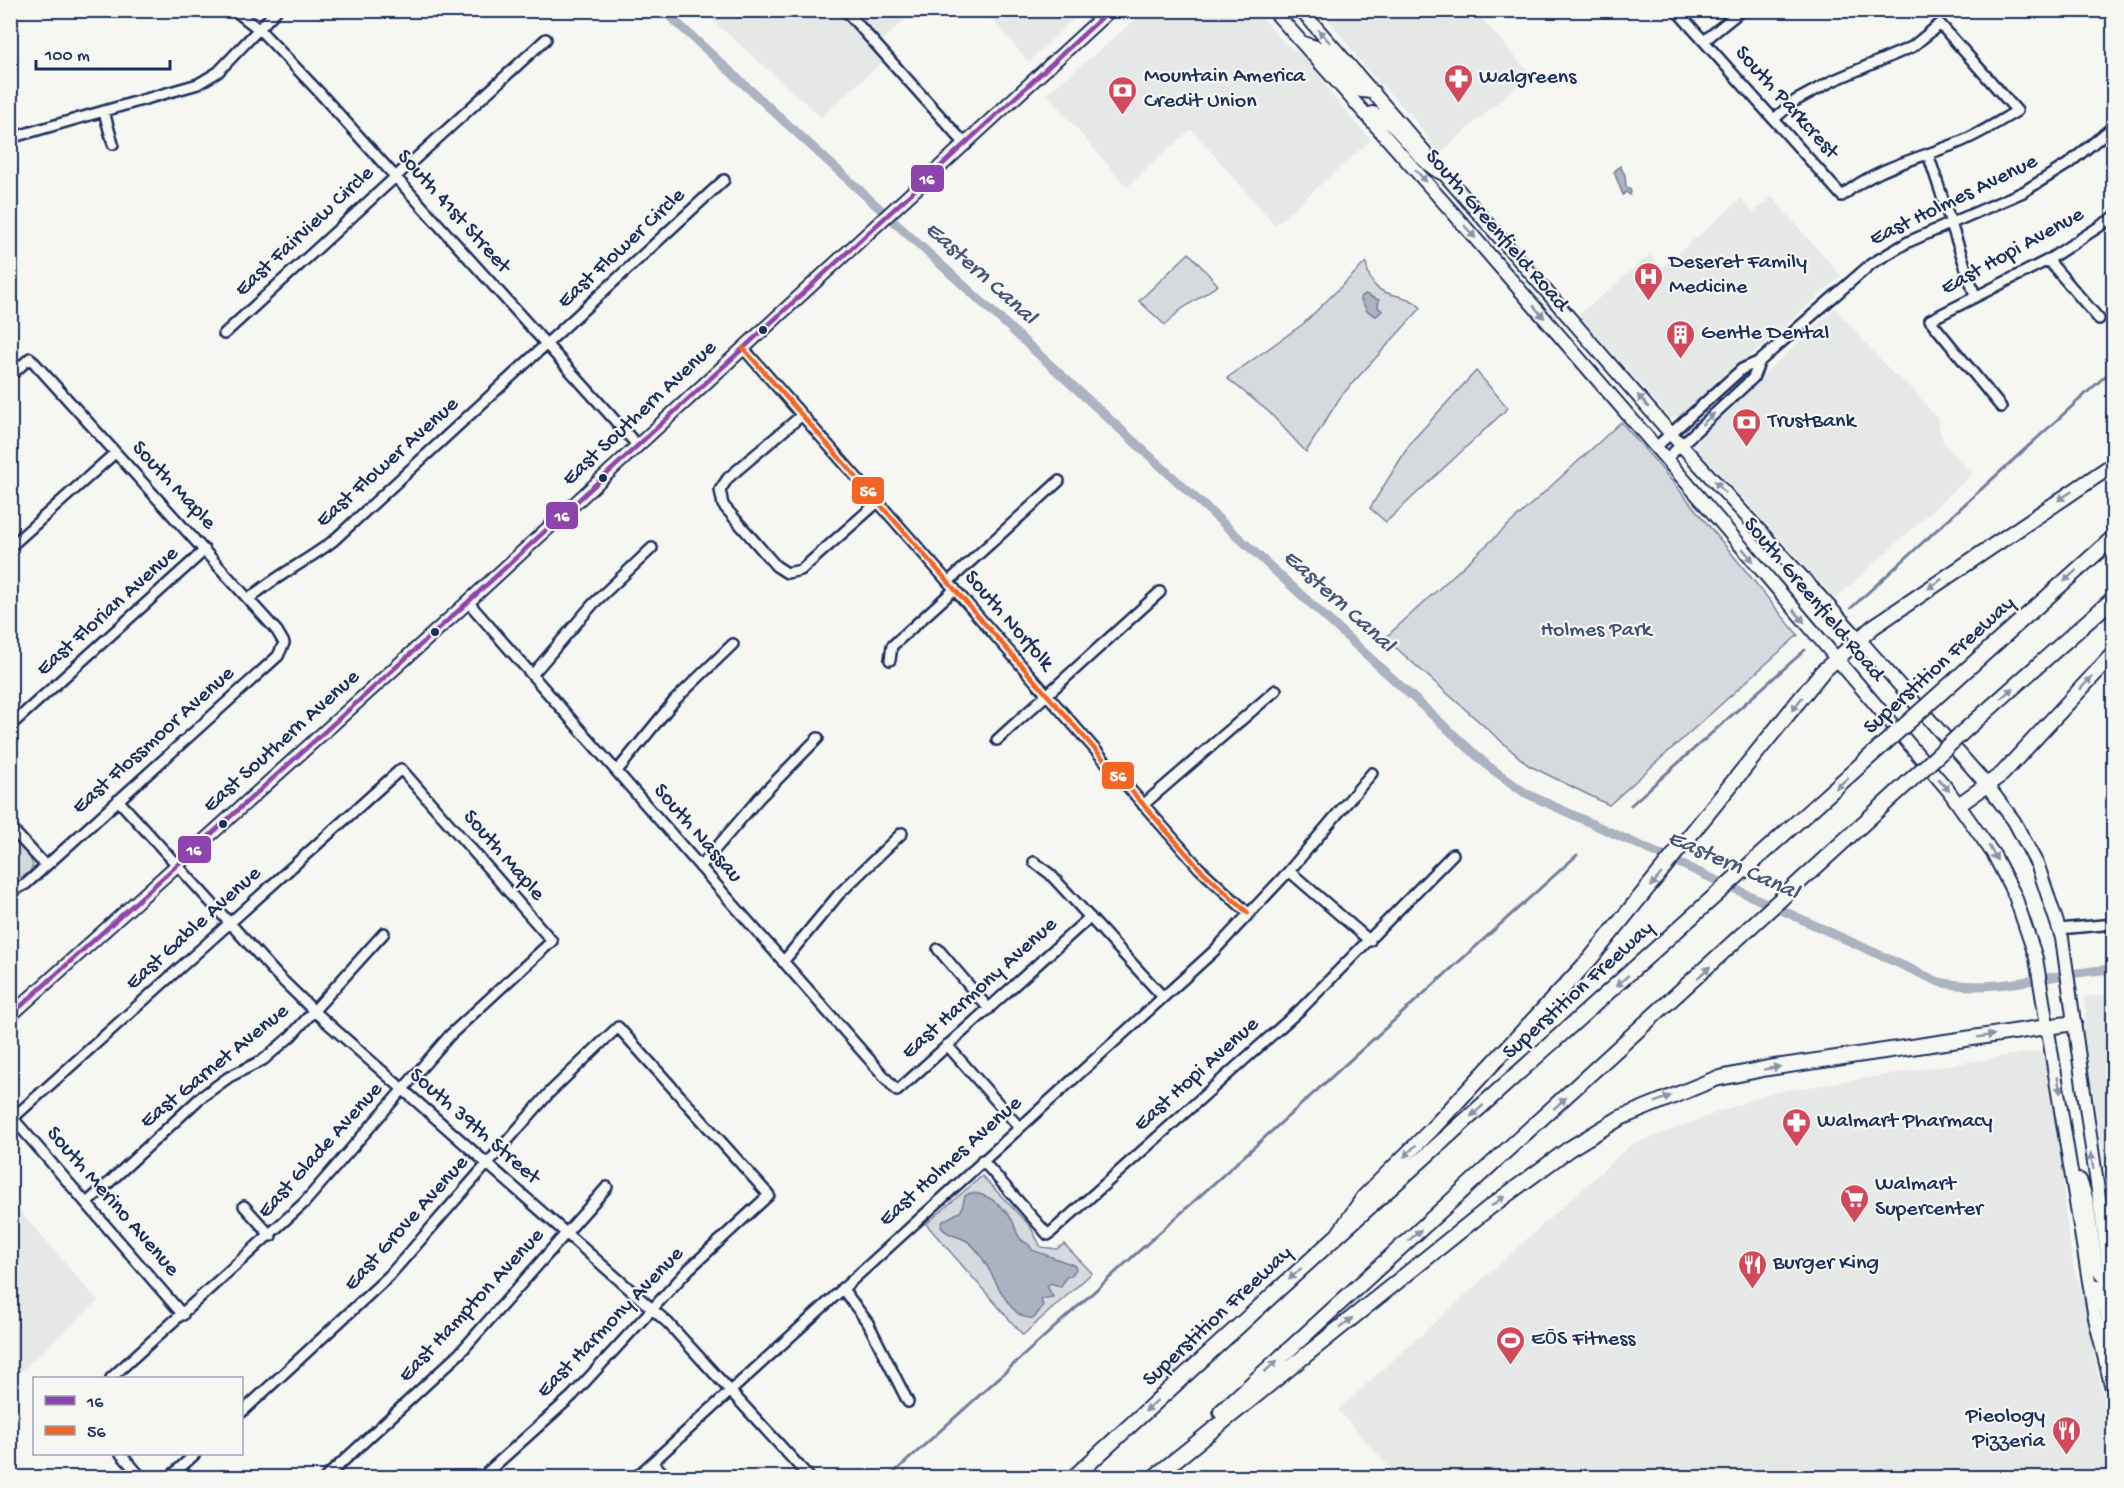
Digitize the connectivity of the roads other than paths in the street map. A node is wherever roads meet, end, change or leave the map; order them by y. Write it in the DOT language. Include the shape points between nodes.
graph roads {
  1 [pos="234,10"];
  2 [pos="277,10"];
  3 [pos="845,10"];
  4 [pos="1110,10"];
  5 [pos="1273,10"];
  6 [pos="1301,10"];
  7 [pos="1676,10"];
  8 [pos="1742,10"];
  9 [pos="261,31"];
  10 [pos="546,39"];
  11 [pos="1704,41"];
  12 [pos="1302,43"];
  13 [pos="1374,92"];
  14 [pos="104,112"];
  15 [pos="1366,115"];
  16 [pos="1774,120"];
  17 [pos="2114,126"];
  18 [pos="10,138"];
  19 [pos="112,144"];
  20 [pos="966,145"];
  21 [pos="1928,154"];
  22 [pos="395,176"];
  23 [pos="1450,178"];
  24 [pos="724,180"];
  25 [pos="2114,217"];
  26 [pos="1950,224"];
  27 [pos="2048,260"];
  28 [pos="1975,296"];
  29 [pos="2099,319"];
  30 [pos="224,334"];
  31 [pos="546,346"];
  32 [pos="743,348"];
  33 [pos="1760,361"];
  34 [pos="10,376"];
  35 [pos="2001,407"];
  36 [pos="802,415"];
  37 [pos="1671,434"];
  38 [pos="1681,445"];
  39 [pos="638,446"];
  40 [pos="1656,447"];
  41 [pos="115,453"];
  42 [pos="1666,459"];
  43 [pos="2114,464"];
  44 [pos="1059,481"];
  45 [pos="878,502"];
  46 [pos="2114,537"];
  47 [pos="10,548"];
  48 [pos="652,548"];
  49 [pos="205,550"];
  50 [pos="951,586"];
  51 [pos="1161,591"];
  52 [pos="249,598"];
  53 [pos="2114,598"];
  54 [pos="468,602"];
  55 [pos="1859,639"];
  56 [pos="284,643"];
  57 [pos="733,644"];
  58 [pos="2114,653"];
  59 [pos="890,660"];
  60 [pos="1836,660"];
  61 [pos="532,675"];
  62 [pos="1276,690"];
  63 [pos="1047,695"];
  64 [pos="10,726"];
  65 [pos="818,738"];
  66 [pos="997,740"];
  67 [pos="400,769"];
  68 [pos="616,771"];
  69 [pos="1372,774"];
  70 [pos="1987,785"];
  71 [pos="118,800"];
  72 [pos="1960,804"];
  73 [pos="1143,806"];
  74 [pos="10,827"];
  75 [pos="902,833"];
  76 [pos="1454,855"];
  77 [pos="1034,862"];
  78 [pos="46,866"];
  79 [pos="177,866"];
  80 [pos="700,867"];
  81 [pos="1289,871"];
  82 [pos="10,892"];
  83 [pos="1248,913"];
  84 [pos="1090,917"];
  85 [pos="230,924"];
  86 [pos="2114,924"];
  87 [pos="2060,929"];
  88 [pos="384,933"];
  89 [pos="552,941"];
  90 [pos="1370,941"];
  91 [pos="938,949"];
  92 [pos="783,962"];
  93 [pos="1163,997"];
  94 [pos="989,1009"];
  95 [pos="314,1011"];
  96 [pos="10,1016"];
  97 [pos="2074,1023"];
  98 [pos="2049,1027"];
  99 [pos="946,1045"];
  100 [pos="402,1090"];
  101 [pos="897,1091"];
  102 [pos="12,1116"];
  103 [pos="1019,1127"];
  104 [pos="2071,1159"];
  105 [pos="982,1160"];
  106 [pos="487,1164"];
  107 [pos="607,1187"];
  108 [pos="769,1195"];
  109 [pos="88,1202"];
  110 [pos="244,1206"];
  111 [pos="566,1233"];
  112 [pos="1338,1235"];
  113 [pos="271,1236"];
  114 [pos="2111,1281"];
  115 [pos="2090,1285"];
  116 [pos="842,1288"];
  117 [pos="2114,1303"];
  118 [pos="654,1309"];
  119 [pos="183,1315"];
  120 [pos="2114,1351"];
  121 [pos="112,1377"];
  122 [pos="730,1389"];
  123 [pos="2114,1397"];
  124 [pos="908,1402"];
  125 [pos="243,1411"];
  126 [pos="122,1455"];
  127 [pos="194,1455"];
  128 [pos="653,1462"];
  129 [pos="1151,1477"];
  130 [pos="142,1478"];
  131 [pos="169,1478"];
  132 [pos="326,1478"];
  133 [pos="481,1478"];
  134 [pos="635,1478"];
  135 [pos="667,1478"];
  136 [pos="810,1478"];
  137 [pos="1073,1478"];
  1 -- 9 [label="street, South 41st Street"];
  2 -- 9 [label="street"];
  3 -- 20 [label="street"];
  4 -- 20 [label="main road, East Southern Avenue"];
  5 -- 12 [label="main road, South Greenfield Road"];
  13 -- 6 [label="main road, South Greenfield Road, one-way"];
  7 -- 11 [label="street, South Parkcrest"];
  8 -- 11 [label="street"];
  9 -- 14 [label="street" via="219,72 198,84"];
  9 -- 22 [label="street, South 41st Street"];
  10 -- 22 [label="street, East Fairview Circle"];
  11 -- 16 [label="street, South Parkcrest"];
  12 -- 13 [label="main road" via="1319,48 1361,91"];
  12 -- 15 [label="main road, South Greenfield Road"];
  13 -- 23 [label="main road, South Greenfield Road"];
  14 -- 18 [label="street"];
  14 -- 19 [label="street"];
  15 -- 23 [label="main road" via="1373,113 1383,118 1426,165"];
  15 -- 40 [label="main road, South Greenfield Road, one-way"];
  16 -- 21 [label="street, South Parkcrest" via="1842,196 1871,175"];
  16 -- 21 [label="street" via="1795,101 1912,47 1940,24 2017,111 1981,133"];
  17 -- 26 [label="street, East Holmes Avenue" via="2038,184"];
  20 -- 32 [label="main road, East Southern Avenue"];
  21 -- 26 [label="street"];
  22 -- 30 [label="street, East Fairview Circle"];
  22 -- 31 [label="street, South 41st Street"];
  37 -- 23 [label="main road, South Greenfield Road, one-way"];
  24 -- 31 [label="street, East Flower Circle"];
  25 -- 27 [label="street, East Hopi Avenue"];
  26 -- 28 [label="street"];
  26 -- 33 [label="street, East Holmes Avenue" via="1871,264"];
  27 -- 28 [label="street, East Hopi Avenue"];
  27 -- 29 [label="street"];
  28 -- 35 [label="street, East Hopi Avenue" via="1930,320"];
  31 -- 39 [label="street, South 41st Street"];
  31 -- 52 [label="street, East Flower Avenue" via="333,541 276,576"];
  32 -- 36 [label="street, South Norfolk"];
  32 -- 39 [label="main road, East Southern Avenue"];
  33 -- 37 [label="street, East Holmes Avenue" via="1742,369"];
  38 -- 33 [label="street, East Holmes Avenue, one-way" via="1753,378"];
  34 -- 41 [label="street, South Maple" via="30,358"];
  36 -- 45 [label="street, South Norfolk"];
  36 -- 45 [label="street" via="728,478 720,490 723,505 776,566 787,573 801,570"];
  37 -- 38 [label="main road, South Greenfield Road"];
  37 -- 40 [label="street, East Holmes Avenue"];
  38 -- 42 [label="street, East Holmes Avenue"];
  55 -- 38 [label="main road, South Greenfield Road, one-way"];
  39 -- 54 [label="main road, East Southern Avenue"];
  40 -- 42 [label="main road, South Greenfield Road"];
  41 -- 47 [label="street"];
  41 -- 49 [label="street, South Maple"];
  42 -- 60 [label="main road, South Greenfield Road, one-way"];
  43 -- 55 [label="highway, one-way"];
  44 -- 50 [label="street"];
  45 -- 50 [label="street, South Norfolk"];
  46 -- 112 [label="highway, Superstition Freeway, one-way, bridge"];
  48 -- 61 [label="street" via="593,604"];
  49 -- 52 [label="street, South Maple"];
  49 -- 64 [label="street, East Florian Avenue"];
  50 -- 59 [label="street" via="892,646"];
  50 -- 63 [label="street, South Norfolk"];
  51 -- 63 [label="street"];
  52 -- 56 [label="street, South Maple"];
  129 -- 53 [label="highway, one-way, bridge"];
  54 -- 61 [label="street, South Nassau"];
  54 -- 79 [label="main road, East Southern Avenue"];
  55 -- 60 [label="highway"];
  55 -- 70 [label="main road, South Greenfield Road"];
  56 -- 71 [label="street, East Flossmoor Avenue" via="278,656"];
  57 -- 68 [label="street" via="675,700"];
  70 -- 58 [label="highway, one-way" via="2002,774"];
  60 -- 72 [label="main road, South Greenfield Road, one-way"];
  60 -- 112 [label="highway, one-way" via="1822,672 1641,898 1501,1056 1364,1197"];
  61 -- 68 [label="street, South Nassau"];
  62 -- 73 [label="street"];
  63 -- 66 [label="street"];
  63 -- 73 [label="street, South Norfolk"];
  65 -- 80 [label="street" via="759,798"];
  67 -- 85 [label="street, East Gable Avenue"];
  67 -- 89 [label="street, South Maple"];
  68 -- 80 [label="street, South Nassau"];
  69 -- 81 [label="street, East Holmes Avenue"];
  70 -- 72 [label="highway"];
  70 -- 87 [label="main road, South Greenfield Road" via="2014,821 2038,866"];
  71 -- 78 [label="street, East Flossmoor Avenue"];
  71 -- 79 [label="street, South 39th Street"];
  72 -- 98 [label="main road, South Greenfield Road, one-way" via="2005,874 2019,905 2036,957"];
  73 -- 83 [label="street, South Norfolk" via="1199,868"];
  74 -- 78 [label="street"];
  75 -- 92 [label="street" via="839,894"];
  76 -- 90 [label="street, East Hopi Avenue"];
  77 -- 84 [label="street"];
  78 -- 82 [label="street, East Flossmoor Avenue"];
  79 -- 85 [label="street, South 39th Street"];
  79 -- 96 [label="main road, East Southern Avenue"];
  80 -- 92 [label="street, South Nassau"];
  81 -- 83 [label="street, East Holmes Avenue"];
  81 -- 90 [label="street"];
  83 -- 93 [label="street, East Holmes Avenue" via="1215,951"];
  84 -- 93 [label="street"];
  84 -- 94 [label="street, East Harmony Avenue"];
  85 -- 95 [label="street, South 39th Street"];
  85 -- 102 [label="street, East Gable Avenue"];
  86 -- 87 [label="street"];
  87 -- 97 [label="main road, South Greenfield Road"];
  88 -- 95 [label="street, East Garnet Avenue"];
  89 -- 100 [label="street, East Glade Avenue" via="466,1017"];
  90 -- 105 [label="street, East Hopi Avenue" via="1301,1009 1048,1235"];
  91 -- 94 [label="street"];
  92 -- 101 [label="street, South Nassau"];
  93 -- 103 [label="street, East Holmes Avenue"];
  94 -- 99 [label="street, East Harmony Avenue"];
  95 -- 100 [label="street, South 39th Street"];
  95 -- 109 [label="street, East Garnet Avenue" via="263,1060 229,1077 200,1098"];
  97 -- 98 [label="highway"];
  114 -- 97 [label="main road, South Greenfield Road, one-way"];
  98 -- 104 [label="main road, South Greenfield Road, one-way"];
  129 -- 98 [label="highway, one-way" via="1490,1207 1620,1118 1715,1079"];
  99 -- 101 [label="street, East Harmony Avenue"];
  99 -- 103 [label="street"];
  100 -- 106 [label="street, South 39th Street"];
  100 -- 113 [label="street, East Glade Avenue"];
  102 -- 109 [label="street, South Merino Avenue"];
  103 -- 105 [label="street, East Holmes Avenue"];
  104 -- 114 [label="main road" via="2087,1201 2097,1269"];
  104 -- 115 [label="main road, South Greenfield Road"];
  105 -- 116 [label="street, East Holmes Avenue"];
  106 -- 108 [label="street, East Grove Avenue" via="550,1092 618,1027"];
  106 -- 111 [label="street, South 39th Street"];
  106 -- 125 [label="street, East Grove Avenue" via="370,1296"];
  107 -- 111 [label="street, East Hampton Avenue"];
  108 -- 118 [label="street, East Harmony Avenue" via="702,1256"];
  109 -- 119 [label="street, South Merino Avenue"];
  110 -- 113 [label="street"];
  111 -- 118 [label="street, South 39th Street"];
  111 -- 132 [label="street, East Hampton Avenue" via="459,1354"];
  112 -- 137 [label="highway, Superstition Freeway, one-way"];
  113 -- 119 [label="street, East Glade Avenue"];
  114 -- 117 [label="main road, South Greenfield Road"];
  115 -- 120 [label="main road" via="2098,1287 2103,1295"];
  115 -- 123 [label="main road, South Greenfield Road"];
  116 -- 122 [label="street, East Holmes Avenue"];
  116 -- 124 [label="street" via="868,1323"];
  118 -- 122 [label="street, South 39th Street"];
  118 -- 133 [label="street, East Harmony Avenue" via="572,1396"];
  119 -- 121 [label="street, East Glade Avenue"];
  122 -- 128 [label="street, East Holmes Avenue"];
  122 -- 136 [label="street, South 39th Street"];
  126 -- 130 [label="street"];
  127 -- 131 [label="street"];
  128 -- 134 [label="street, East Holmes Avenue"];
  128 -- 135 [label="street"];
}
